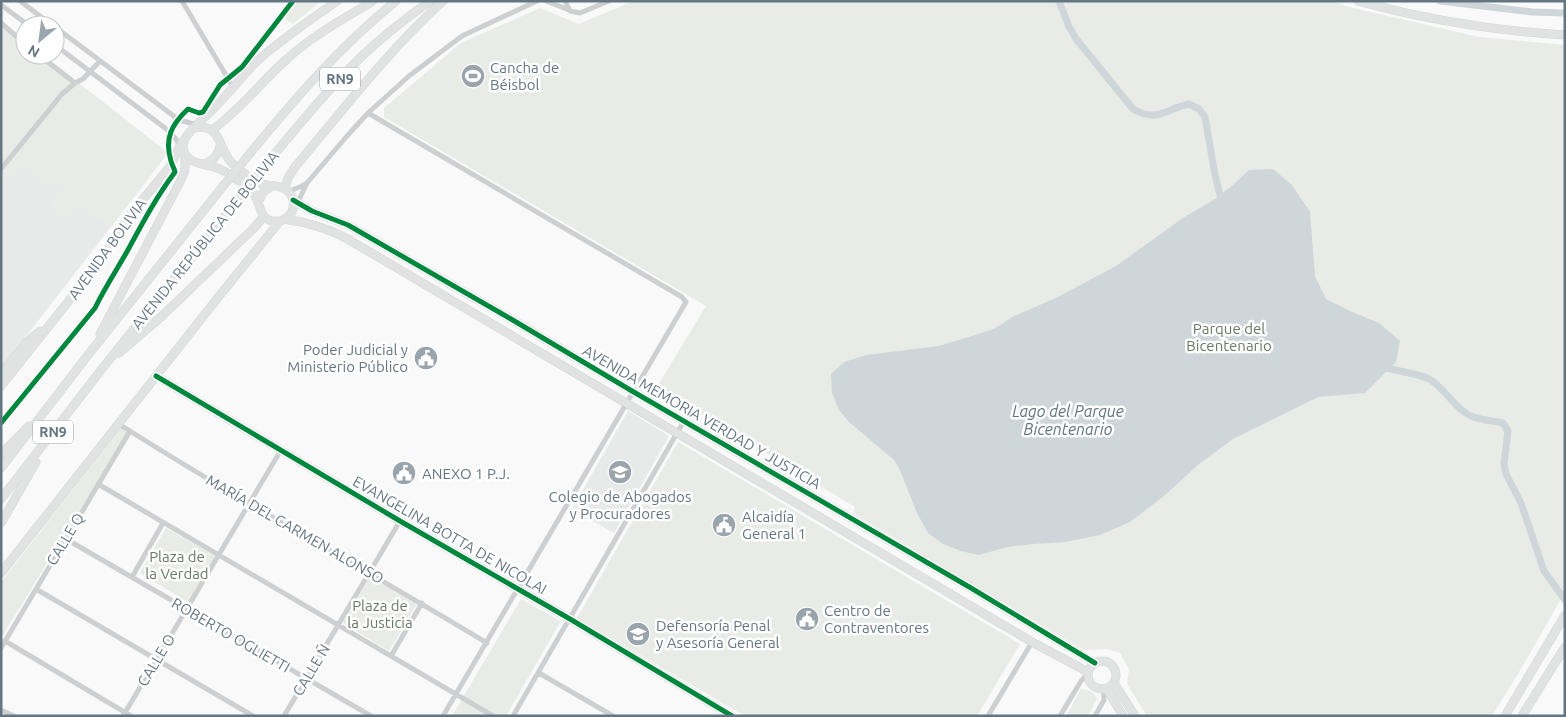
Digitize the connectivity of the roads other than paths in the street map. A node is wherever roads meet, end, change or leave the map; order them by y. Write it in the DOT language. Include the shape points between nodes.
graph roads {
  1 [pos="20,1"];
  2 [pos="182,1"];
  3 [pos="337,1"];
  4 [pos="373,1"];
  5 [pos="396,1"];
  6 [pos="430,1"];
  7 [pos="443,1"];
  8 [pos="537,1"];
  9 [pos="546,1"];
  10 [pos="565,1"];
  11 [pos="609,1"];
  12 [pos="1358,1"];
  13 [pos="1,5"];
  14 [pos="570,11"];
  15 [pos="15,15"];
  16 [pos="39,15"];
  17 [pos="1,23"];
  18 [pos="65,34"];
  19 [pos="15,35"];
  20 [pos="1565,35"];
  21 [pos="65,53"];
  22 [pos="100,61"];
  23 [pos="52,65"];
  24 [pos="90,72"];
  25 [pos="75,83"];
  26 [pos="233,87"];
  27 [pos="220,102"];
  28 [pos="368,113"];
  29 [pos="203,128"];
  30 [pos="220,146"];
  31 [pos="185,152"];
  32 [pos="203,164"];
  33 [pos="169,168"];
  34 [pos="1,169"];
  35 [pos="307,183"];
  36 [pos="272,186"];
  37 [pos="287,190"];
  38 [pos="258,203"];
  39 [pos="294,205"];
  40 [pos="265,217"];
  41 [pos="282,220"];
  42 [pos="261,245"];
  43 [pos="63,308"];
  44 [pos="88,355"];
  45 [pos="104,366"];
  46 [pos="1,374"];
  47 [pos="156,376"];
  48 [pos="1,386"];
  49 [pos="632,392"];
  50 [pos="54,399"];
  51 [pos="626,404"];
  52 [pos="684,421"];
  53 [pos="119,424"];
  54 [pos="56,429"];
  55 [pos="130,431"];
  56 [pos="677,434"];
  57 [pos="281,450"];
  58 [pos="1,454"];
  59 [pos="1,468"];
  60 [pos="98,484"];
  61 [pos="1,499"];
  62 [pos="250,504"];
  63 [pos="400,521"];
  64 [pos="1,523"];
  65 [pos="163,523"];
  66 [pos="66,538"];
  67 [pos="219,556"];
  68 [pos="1,572"];
  69 [pos="369,573"];
  70 [pos="132,577"];
  71 [pos="36,589"];
  72 [pos="518,589"];
  73 [pos="422,603"];
  74 [pos="187,609"];
  75 [pos="1565,615"];
  76 [pos="570,619"];
  77 [pos="338,626"];
  78 [pos="5,641"];
  79 [pos="1032,642"];
  80 [pos="487,643"];
  81 [pos="1565,647"];
  82 [pos="1,648"];
  83 [pos="391,656"];
  84 [pos="157,659"];
  85 [pos="1095,663"];
  86 [pos="539,673"];
  87 [pos="1088,673"];
  88 [pos="306,678"];
  89 [pos="1114,683"];
  90 [pos="1105,689"];
  91 [pos="456,695"];
  92 [pos="1,710"];
  93 [pos="124,714"];
  94 [pos="727,714"];
  95 [pos="14,716"];
  96 [pos="131,716"];
  97 [pos="253,716"];
  98 [pos="284,716"];
  99 [pos="371,716"];
  100 [pos="443,716"];
  101 [pos="493,716"];
  102 [pos="513,716"];
  103 [pos="612,716"];
  104 [pos="988,716"];
  105 [pos="1060,716"];
  106 [pos="1095,716"];
  107 [pos="1123,716"];
  108 [pos="1135,716"];
  109 [pos="1505,716"];
  110 [pos="1522,716"];
  1 -- 16 [label="street"];
  2 -- 26 [label="street"];
  3 -- 26 [label="street" via="271,50"];
  4 -- 29 [label="street" via="304,44 223,122"];
  5 -- 44 [label="street, AVENIDA REPÚBLICA DE BOLIVIA / RN9, bridge" via="350,41 286,110"];
  6 -- 45 [label="street, AVENIDA REPÚBLICA DE BOLIVIA / RN9, bridge" via="362,56 320,101"];
  7 -- 37 [label="street" via="387,58 294,167 288,178"];
  8 -- 28 [label="street" via="462,36 409,76"];
  9 -- 14 [label="street"];
  10 -- 14 [label="street"];
  11 -- 14 [label="street" via="580,13"];
  12 -- 20 [label="street" via="1485,27"];
  13 -- 15 [label="street"];
  17 -- 19 [label="street"];
  18 -- 22 [label="street"];
  21 -- 24 [label="street"];
  22 -- 24 [label="street"];
  22 -- 29 [label="street" via="179,120"];
  23 -- 25 [label="street"];
  24 -- 25 [label="street"];
  24 -- 31 [label="street" via="165,128"];
  25 -- 34 [label="street"];
  26 -- 27 [label="street"];
  27 -- 29 [label="street"];
  27 -- 29 [label="street"];
  28 -- 35 [label="street"];
  28 -- 49 [label="street" via="682,297 686,302 683,308"];
  29 -- 30 [label="street" via="216,134"];
  29 -- 31 [label="street" via="187,133"];
  30 -- 32 [label="street" via="215,158"];
  30 -- 36 [label="street" via="230,161 256,182"];
  31 -- 32 [label="street" via="196,163"];
  31 -- 33 [label="street, AVENIDA BOLIVIA"];
  31 -- 33 [label="street"];
  31 -- 44 [label="street" via="182,178"];
  32 -- 38 [label="street" via="225,171 252,191"];
  33 -- 43 [label="street, AVENIDA BOLIVIA" via="129,216"];
  35 -- 37 [label="street"];
  35 -- 39 [label="street"];
  36 -- 37 [label="street"];
  36 -- 38 [label="street" via="263,192"];
  37 -- 39 [label="street"];
  38 -- 40 [label="street"];
  39 -- 41 [label="street"];
  39 -- 49 [label="street, AVENIDA MEMORIA VERDAD Y JUSTICIA" via="348,225"];
  40 -- 41 [label="street" via="273,221"];
  40 -- 42 [label="street" via="267,231"];
  40 -- 45 [label="street" via="162,316"];
  41 -- 42 [label="street"];
  41 -- 51 [label="street, AVENIDA MEMORIA VERDAD Y JUSTICIA" via="306,223 346,238"];
  42 -- 47 [label="street"];
  43 -- 46 [label="street, AVENIDA BOLIVIA"];
  43 -- 48 [label="street, AVENIDA BOLIVIA"];
  44 -- 50 [label="street, AVENIDA REPÚBLICA DE BOLIVIA / RN9"];
  45 -- 54 [label="street, AVENIDA REPÚBLICA DE BOLIVIA / RN9"];
  47 -- 53 [label="street"];
  47 -- 57 [label="street, EVANGELINA BOTTA DE NICOLAI"];
  49 -- 51 [label="street"];
  49 -- 52 [label="street, AVENIDA MEMORIA VERDAD Y JUSTICIA"];
  50 -- 58 [label="street"];
  50 -- 59 [label="street, AVENIDA REPÚBLICA DE BOLIVIA / RN9"];
  51 -- 56 [label="street, AVENIDA MEMORIA VERDAD Y JUSTICIA"];
  51 -- 72 [label="street"];
  52 -- 56 [label="street"];
  52 -- 85 [label="street, AVENIDA MEMORIA VERDAD Y JUSTICIA"];
  53 -- 55 [label="street, MARÍA DEL CARMEN ALONSO"];
  53 -- 68 [label="street"];
  54 -- 61 [label="street, AVENIDA REPÚBLICA DE BOLIVIA / RN9"];
  54 -- 64 [label="street"];
  55 -- 60 [label="street, CALLE Q"];
  55 -- 62 [label="street, MARÍA DEL CARMEN ALONSO"];
  56 -- 76 [label="street"];
  56 -- 79 [label="street, AVENIDA MEMORIA VERDAD Y JUSTICIA"];
  57 -- 62 [label="street, CALLE O"];
  57 -- 63 [label="street, EVANGELINA BOTTA DE NICOLAI"];
  60 -- 65 [label="street"];
  60 -- 66 [label="street, CALLE Q"];
  62 -- 67 [label="street, CALLE O"];
  62 -- 69 [label="street, MARÍA DEL CARMEN ALONSO"];
  63 -- 69 [label="street, CALLE Ñ"];
  63 -- 72 [label="street, EVANGELINA BOTTA DE NICOLAI"];
  65 -- 67 [label="street"];
  65 -- 70 [label="street"];
  66 -- 70 [label="street, ROBERTO OGLIETTI"];
  66 -- 71 [label="street, CALLE Q"];
  67 -- 74 [label="street, CALLE O"];
  67 -- 77 [label="street"];
  69 -- 73 [label="street, MARÍA DEL CARMEN ALONSO"];
  69 -- 77 [label="street, CALLE Ñ"];
  70 -- 74 [label="street, ROBERTO OGLIETTI"];
  71 -- 78 [label="street, CALLE Q"];
  71 -- 84 [label="street"];
  72 -- 76 [label="street, EVANGELINA BOTTA DE NICOLAI"];
  72 -- 80 [label="street"];
  73 -- 80 [label="street, MARÍA DEL CARMEN ALONSO"];
  73 -- 83 [label="street"];
  74 -- 84 [label="street, CALLE O"];
  74 -- 88 [label="street, ROBERTO OGLIETTI"];
  75 -- 109 [label="street"];
  76 -- 86 [label="street"];
  76 -- 94 [label="street, EVANGELINA BOTTA DE NICOLAI"];
  77 -- 83 [label="street"];
  77 -- 88 [label="street, CALLE Ñ"];
  78 -- 82 [label="street, CALLE Q"];
  78 -- 93 [label="street"];
  79 -- 87 [label="street, AVENIDA MEMORIA VERDAD Y JUSTICIA"];
  79 -- 104 [label="street"];
  80 -- 91 [label="street"];
  81 -- 110 [label="street"];
  83 -- 91 [label="street"];
  84 -- 93 [label="street, CALLE O"];
  84 -- 97 [label="street"];
  85 -- 87 [label="street"];
  85 -- 89 [label="street, AVENIDA MEMORIA VERDAD Y JUSTICIA" via="1104,661 1112,665 1116,674"];
  86 -- 102 [label="street"];
  86 -- 103 [label="street"];
  87 -- 90 [label="street, AVENIDA MEMORIA VERDAD Y JUSTICIA" via="1092,686"];
  87 -- 105 [label="street"];
  88 -- 98 [label="street, CALLE Ñ"];
  88 -- 99 [label="street, ROBERTO OGLIETTI"];
  89 -- 90 [label="street"];
  89 -- 108 [label="street, AVENIDA MEMORIA VERDAD Y JUSTICIA"];
  90 -- 106 [label="street" via="1104,700"];
  90 -- 107 [label="street, AVENIDA MEMORIA VERDAD Y JUSTICIA"];
  91 -- 100 [label="street"];
  91 -- 101 [label="street"];
  92 -- 95 [label="street"];
  93 -- 96 [label="street"];
}
